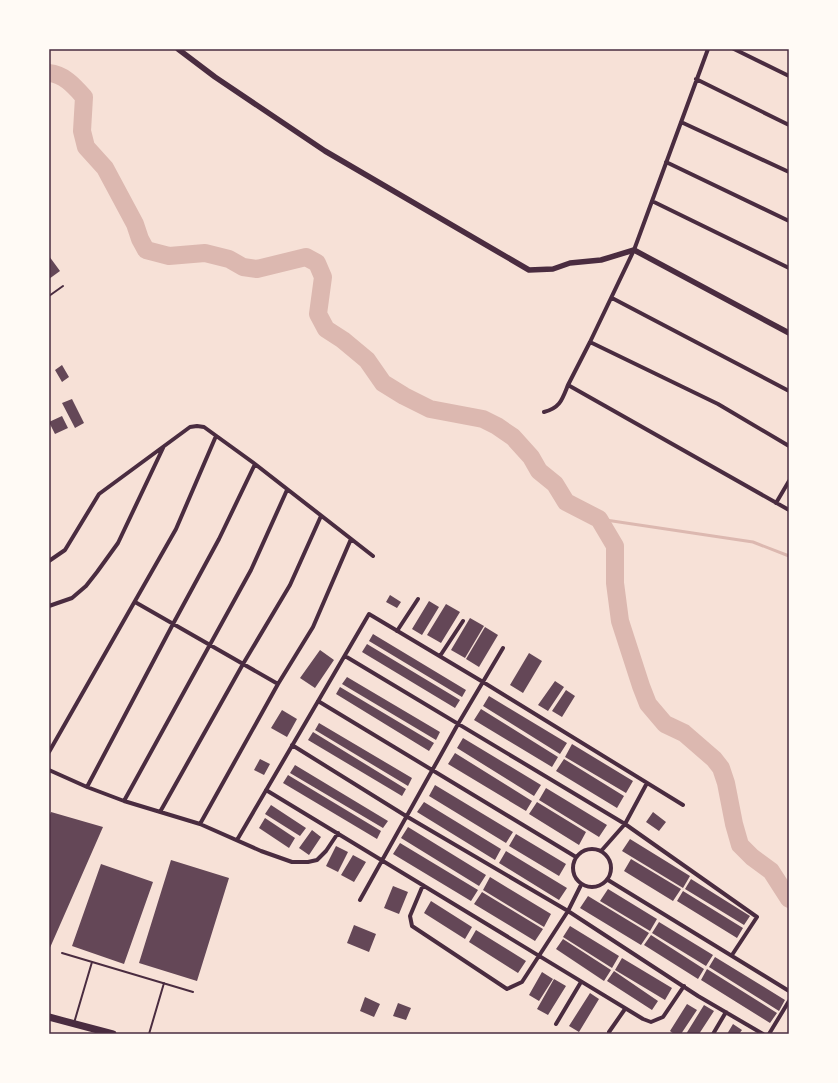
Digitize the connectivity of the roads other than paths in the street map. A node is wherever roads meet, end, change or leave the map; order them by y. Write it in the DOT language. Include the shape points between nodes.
graph roads {
  1 [pos="178,49"];
  2 [pos="708,49"];
  3 [pos="734,49"];
  4 [pos="789,76"];
  5 [pos="696,80"];
  6 [pos="681,122"];
  7 [pos="789,125"];
  8 [pos="666,162"];
  9 [pos="789,172"];
  10 [pos="652,201"];
  11 [pos="789,221"];
  12 [pos="634,250"];
  13 [pos="789,268"];
  14 [pos="63,286"];
  15 [pos="49,296"];
  16 [pos="612,298"];
  17 [pos="789,333"];
  18 [pos="590,342"];
  19 [pos="568,385"];
  20 [pos="789,391"];
  21 [pos="544,412"];
  22 [pos="216,436"];
  23 [pos="789,446"];
  24 [pos="163,447"];
  25 [pos="255,464"];
  26 [pos="789,481"];
  27 [pos="287,490"];
  28 [pos="776,503"];
  29 [pos="789,510"];
  30 [pos="321,516"];
  31 [pos="351,539"];
  32 [pos="373,556"];
  33 [pos="49,561"];
  34 [pos="418,599"];
  35 [pos="135,602"];
  36 [pos="49,606"];
  37 [pos="463,621"];
  38 [pos="173,624"];
  39 [pos="397,631"];
  40 [pos="210,645"];
  41 [pos="503,648"];
  42 [pos="345,656"];
  43 [pos="440,656"];
  44 [pos="243,664"];
  45 [pos="483,682"];
  46 [pos="278,684"];
  47 [pos="318,701"];
  48 [pos="458,724"];
  49 [pos="292,745"];
  50 [pos="49,752"];
  51 [pos="49,770"];
  52 [pos="432,770"];
  53 [pos="647,783"];
  54 [pos="87,787"];
  55 [pos="266,790"];
  56 [pos="124,801"];
  57 [pos="683,805"];
  58 [pos="160,812"];
  59 [pos="406,816"];
  60 [pos="200,824"];
  61 [pos="625,824"];
  62 [pos="338,833"];
  63 [pos="237,840"];
  64 [pos="602,850"];
  65 [pos="576,857"];
  66 [pos="382,860"];
  67 [pos="608,880"];
  68 [pos="582,885"];
  69 [pos="423,886"];
  70 [pos="360,900"];
  71 [pos="568,911"];
  72 [pos="62,953"];
  73 [pos="732,955"];
  74 [pos="538,956"];
  75 [pos="92,962"];
  76 [pos="582,982"];
  77 [pos="164,983"];
  78 [pos="684,986"];
  79 [pos="789,991"];
  80 [pos="193,992"];
  81 [pos="789,1001"];
  82 [pos="625,1009"];
  83 [pos="726,1012"];
  84 [pos="49,1018"];
  85 [pos="74,1024"];
  86 [pos="556,1024"];
  87 [pos="610,1032"];
  88 [pos="113,1034"];
  89 [pos="149,1034"];
  90 [pos="713,1034"];
  91 [pos="763,1034"];
  92 [pos="769,1034"];
  1 -- 12 [label="street" via="325,151 529,270 553,269 570,263 601,260"];
  2 -- 5 [label="street"];
  3 -- 4 [label="street"];
  5 -- 6 [label="street"];
  5 -- 7 [label="street"];
  6 -- 8 [label="street"];
  6 -- 9 [label="street"];
  8 -- 10 [label="street"];
  8 -- 11 [label="street"];
  10 -- 12 [label="street"];
  10 -- 13 [label="street"];
  12 -- 16 [label="street"];
  12 -- 17 [label="street"];
  14 -- 15 [label="lane"];
  16 -- 18 [label="street"];
  16 -- 20 [label="street"];
  18 -- 19 [label="street"];
  18 -- 23 [label="street" via="718,404"];
  19 -- 21 [label="street" via="561,402 555,408"];
  19 -- 28 [label="street"];
  22 -- 24 [label="street" via="204,427 190,427"];
  22 -- 25 [label="street"];
  22 -- 35 [label="street" via="176,529"];
  24 -- 33 [label="street" via="99,494 65,550"];
  24 -- 36 [label="street" via="118,543 86,586 72,598"];
  25 -- 27 [label="street"];
  25 -- 38 [label="street" via="219,539"];
  26 -- 28 [label="street"];
  27 -- 30 [label="street"];
  27 -- 40 [label="street" via="251,570"];
  28 -- 29 [label="street"];
  30 -- 31 [label="street"];
  30 -- 44 [label="street" via="290,585"];
  31 -- 32 [label="street"];
  31 -- 46 [label="street" via="313,627"];
  34 -- 39 [label="street"];
  35 -- 38 [label="street"];
  35 -- 50 [label="street"];
  37 -- 43 [label="street"];
  38 -- 40 [label="street"];
  38 -- 54 [label="street"];
  39 -- 42 [label="street" via="369,614"];
  39 -- 43 [label="street"];
  40 -- 44 [label="street"];
  40 -- 56 [label="street"];
  41 -- 45 [label="street"];
  42 -- 47 [label="street"];
  42 -- 48 [label="street"];
  43 -- 45 [label="street"];
  44 -- 46 [label="street"];
  44 -- 58 [label="street"];
  45 -- 48 [label="street"];
  45 -- 53 [label="street"];
  46 -- 60 [label="street"];
  47 -- 49 [label="street"];
  47 -- 52 [label="street"];
  48 -- 52 [label="street"];
  48 -- 61 [label="street"];
  49 -- 55 [label="street"];
  49 -- 59 [label="street"];
  51 -- 54 [label="street"];
  52 -- 59 [label="street"];
  52 -- 65 [label="street"];
  53 -- 57 [label="street"];
  53 -- 61 [label="street"];
  54 -- 56 [label="street"];
  55 -- 62 [label="street"];
  55 -- 63 [label="street"];
  56 -- 58 [label="street"];
  58 -- 60 [label="street"];
  59 -- 66 [label="street"];
  59 -- 71 [label="street"];
  60 -- 63 [label="street"];
  61 -- 64 [label="street"];
  61 -- 73 [label="street" via="757,917"];
  62 -- 63 [label="street" via="317,860 308,862 292,862"];
  62 -- 66 [label="street"];
  64 -- 65 [label="street" via="583,850"];
  64 -- 67 [label="street" via="609,858 612,869"];
  65 -- 68 [label="street" via="572,867 574,877"];
  66 -- 69 [label="street"];
  66 -- 70 [label="street"];
  67 -- 68 [label="street" via="600,886 591,888"];
  67 -- 73 [label="street"];
  68 -- 71 [label="street"];
  69 -- 74 [label="street"];
  69 -- 74 [label="street" via="410,916 412,926 507,989 522,982"];
  71 -- 74 [label="street"];
  71 -- 78 [label="street"];
  72 -- 75 [label="lane"];
  73 -- 79 [label="street"];
  74 -- 76 [label="street"];
  75 -- 77 [label="lane"];
  75 -- 85 [label="lane"];
  76 -- 82 [label="street"];
  76 -- 86 [label="street"];
  77 -- 80 [label="lane"];
  77 -- 89 [label="lane"];
  78 -- 82 [label="street" via="663,1017 657,1021 643,1019"];
  78 -- 83 [label="street"];
  81 -- 92 [label="street"];
  82 -- 87 [label="street"];
  83 -- 90 [label="street"];
  83 -- 91 [label="street"];
  84 -- 85 [label="main road"];
  85 -- 88 [label="main road"];
}
